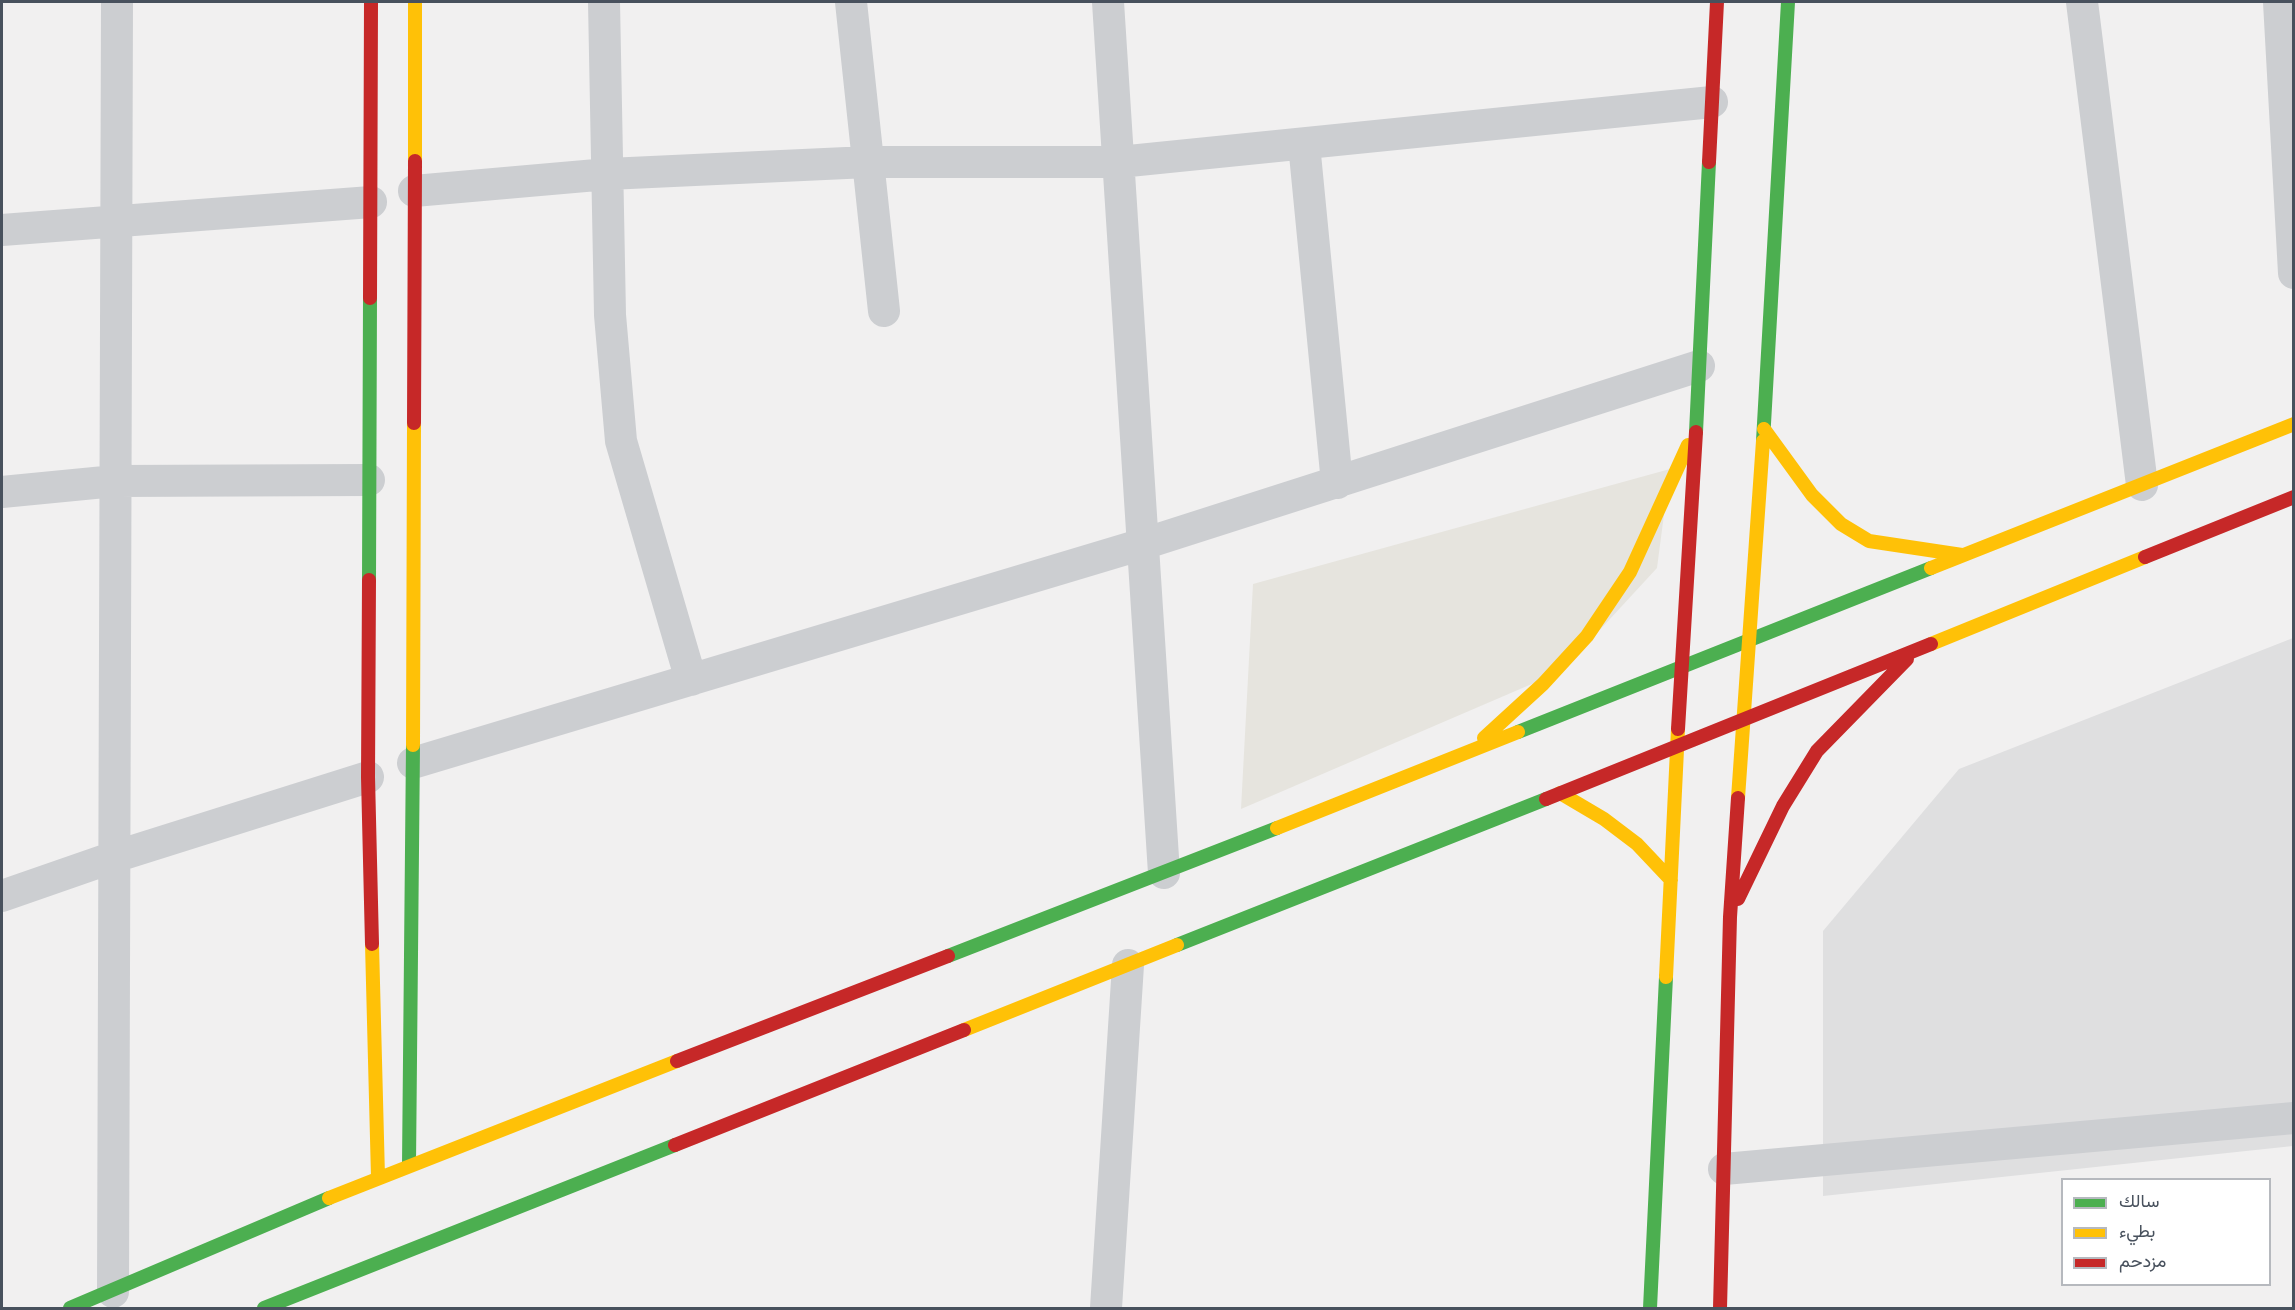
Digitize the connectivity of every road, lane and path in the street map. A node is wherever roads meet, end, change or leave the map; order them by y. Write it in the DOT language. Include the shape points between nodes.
graph roads {
  1 [pos="117,2"];
  2 [pos="371,2"];
  3 [pos="415,2"];
  4 [pos="604,2"];
  5 [pos="851,2"];
  6 [pos="1108,2"];
  7 [pos="1717,2"];
  8 [pos="1788,2"];
  9 [pos="2082,2"];
  10 [pos="2279,2"];
  11 [pos="1712,102"];
  12 [pos="1304,144"];
  13 [pos="868,162"];
  14 [pos="1119,162"];
  15 [pos="608,174"];
  16 [pos="414,191"];
  17 [pos="370,202"];
  18 [pos="117,221"];
  19 [pos="2,230"];
  20 [pos="2294,273"];
  21 [pos="884,311"];
  22 [pos="1699,366"];
  23 [pos="2294,424"];
  24 [pos="1696,427"];
  25 [pos="1764,429"];
  26 [pos="369,480"];
  27 [pos="115,481"];
  28 [pos="1337,483"];
  29 [pos="2142,485"];
  30 [pos="2,492"];
  31 [pos="2294,497"];
  32 [pos="1143,544"];
  33 [pos="1964,555"];
  34 [pos="1749,640"];
  35 [pos="1918,649"];
  36 [pos="1681,667"];
  37 [pos="691,680"];
  38 [pos="1744,719"];
  39 [pos="1678,746"];
  40 [pos="1469,752"];
  41 [pos="414,763"];
  42 [pos="368,777"];
  43 [pos="1560,793"];
  44 [pos="114,857"];
  45 [pos="1164,873"];
  46 [pos="1671,880"];
  47 [pos="2,896"];
  48 [pos="1730,917"];
  49 [pos="1128,965"];
  50 [pos="2294,1118"];
  51 [pos="409,1164"];
  52 [pos="1724,1169"];
  53 [pos="378,1177"];
  54 [pos="329,1283"];
  55 [pos="112,1292"];
  56 [pos="329,1300"];
  57 [pos="70,1308"];
  58 [pos="268,1308"];
  59 [pos="1106,1308"];
  60 [pos="1650,1308"];
  61 [pos="1720,1308"];
  1 -- 18 [label="street"];
  2 -- 17 [label="main road"];
  3 -- 16 [label="main road"];
  4 -- 15 [label="street"];
  5 -- 13 [label="street"];
  6 -- 14 [label="street"];
  7 -- 11 [label="main road"];
  8 -- 25 [label="main road"];
  9 -- 29 [label="street"];
  10 -- 20 [label="street"];
  11 -- 12 [label="street"];
  11 -- 22 [label="main road"];
  12 -- 14 [label="street"];
  12 -- 28 [label="street"];
  13 -- 14 [label="street"];
  13 -- 15 [label="street"];
  13 -- 21 [label="street"];
  14 -- 32 [label="street"];
  15 -- 16 [label="street"];
  15 -- 37 [label="street" via="610,315 621,441"];
  16 -- 41 [label="main road"];
  17 -- 18 [label="street"];
  17 -- 26 [label="main road"];
  18 -- 19 [label="street"];
  18 -- 27 [label="street"];
  22 -- 24 [label="main road"];
  22 -- 28 [label="street"];
  23 -- 29 [label="main road"];
  24 -- 36 [label="main road"];
  24 -- 40 [label="main road" via="1630,572 1587,636 1543,684"];
  25 -- 33 [label="main road" via="1812,495 1841,524 1869,541"];
  25 -- 34 [label="main road"];
  26 -- 27 [label="street"];
  26 -- 42 [label="main road"];
  27 -- 30 [label="street"];
  27 -- 44 [label="street"];
  28 -- 32 [label="street"];
  29 -- 33 [label="main road"];
  31 -- 35 [label="main road"];
  32 -- 37 [label="street"];
  32 -- 45 [label="street"];
  33 -- 34 [label="main road"];
  34 -- 36 [label="main road"];
  34 -- 38 [label="main road"];
  35 -- 38 [label="main road"];
  35 -- 48 [label="main road" via="1817,751 1783,806"];
  36 -- 39 [label="main road"];
  36 -- 40 [label="main road"];
  37 -- 41 [label="street"];
  38 -- 39 [label="main road"];
  38 -- 48 [label="main road"];
  39 -- 43 [label="main road"];
  39 -- 46 [label="main road"];
  40 -- 45 [label="main road"];
  41 -- 51 [label="main road"];
  42 -- 44 [label="street"];
  42 -- 53 [label="main road"];
  43 -- 46 [label="main road" via="1637,844"];
  43 -- 49 [label="main road"];
  44 -- 47 [label="street"];
  44 -- 55 [label="street"];
  45 -- 51 [label="main road"];
  46 -- 60 [label="main road"];
  48 -- 52 [label="main road"];
  49 -- 54 [label="main road"];
  49 -- 59 [label="street"];
  50 -- 52 [label="street"];
  51 -- 53 [label="main road"];
  52 -- 61 [label="main road"];
  53 -- 55 [label="main road"];
  54 -- 56 [label="main road"];
  54 -- 58 [label="main road"];
  55 -- 57 [label="main road"];
}
